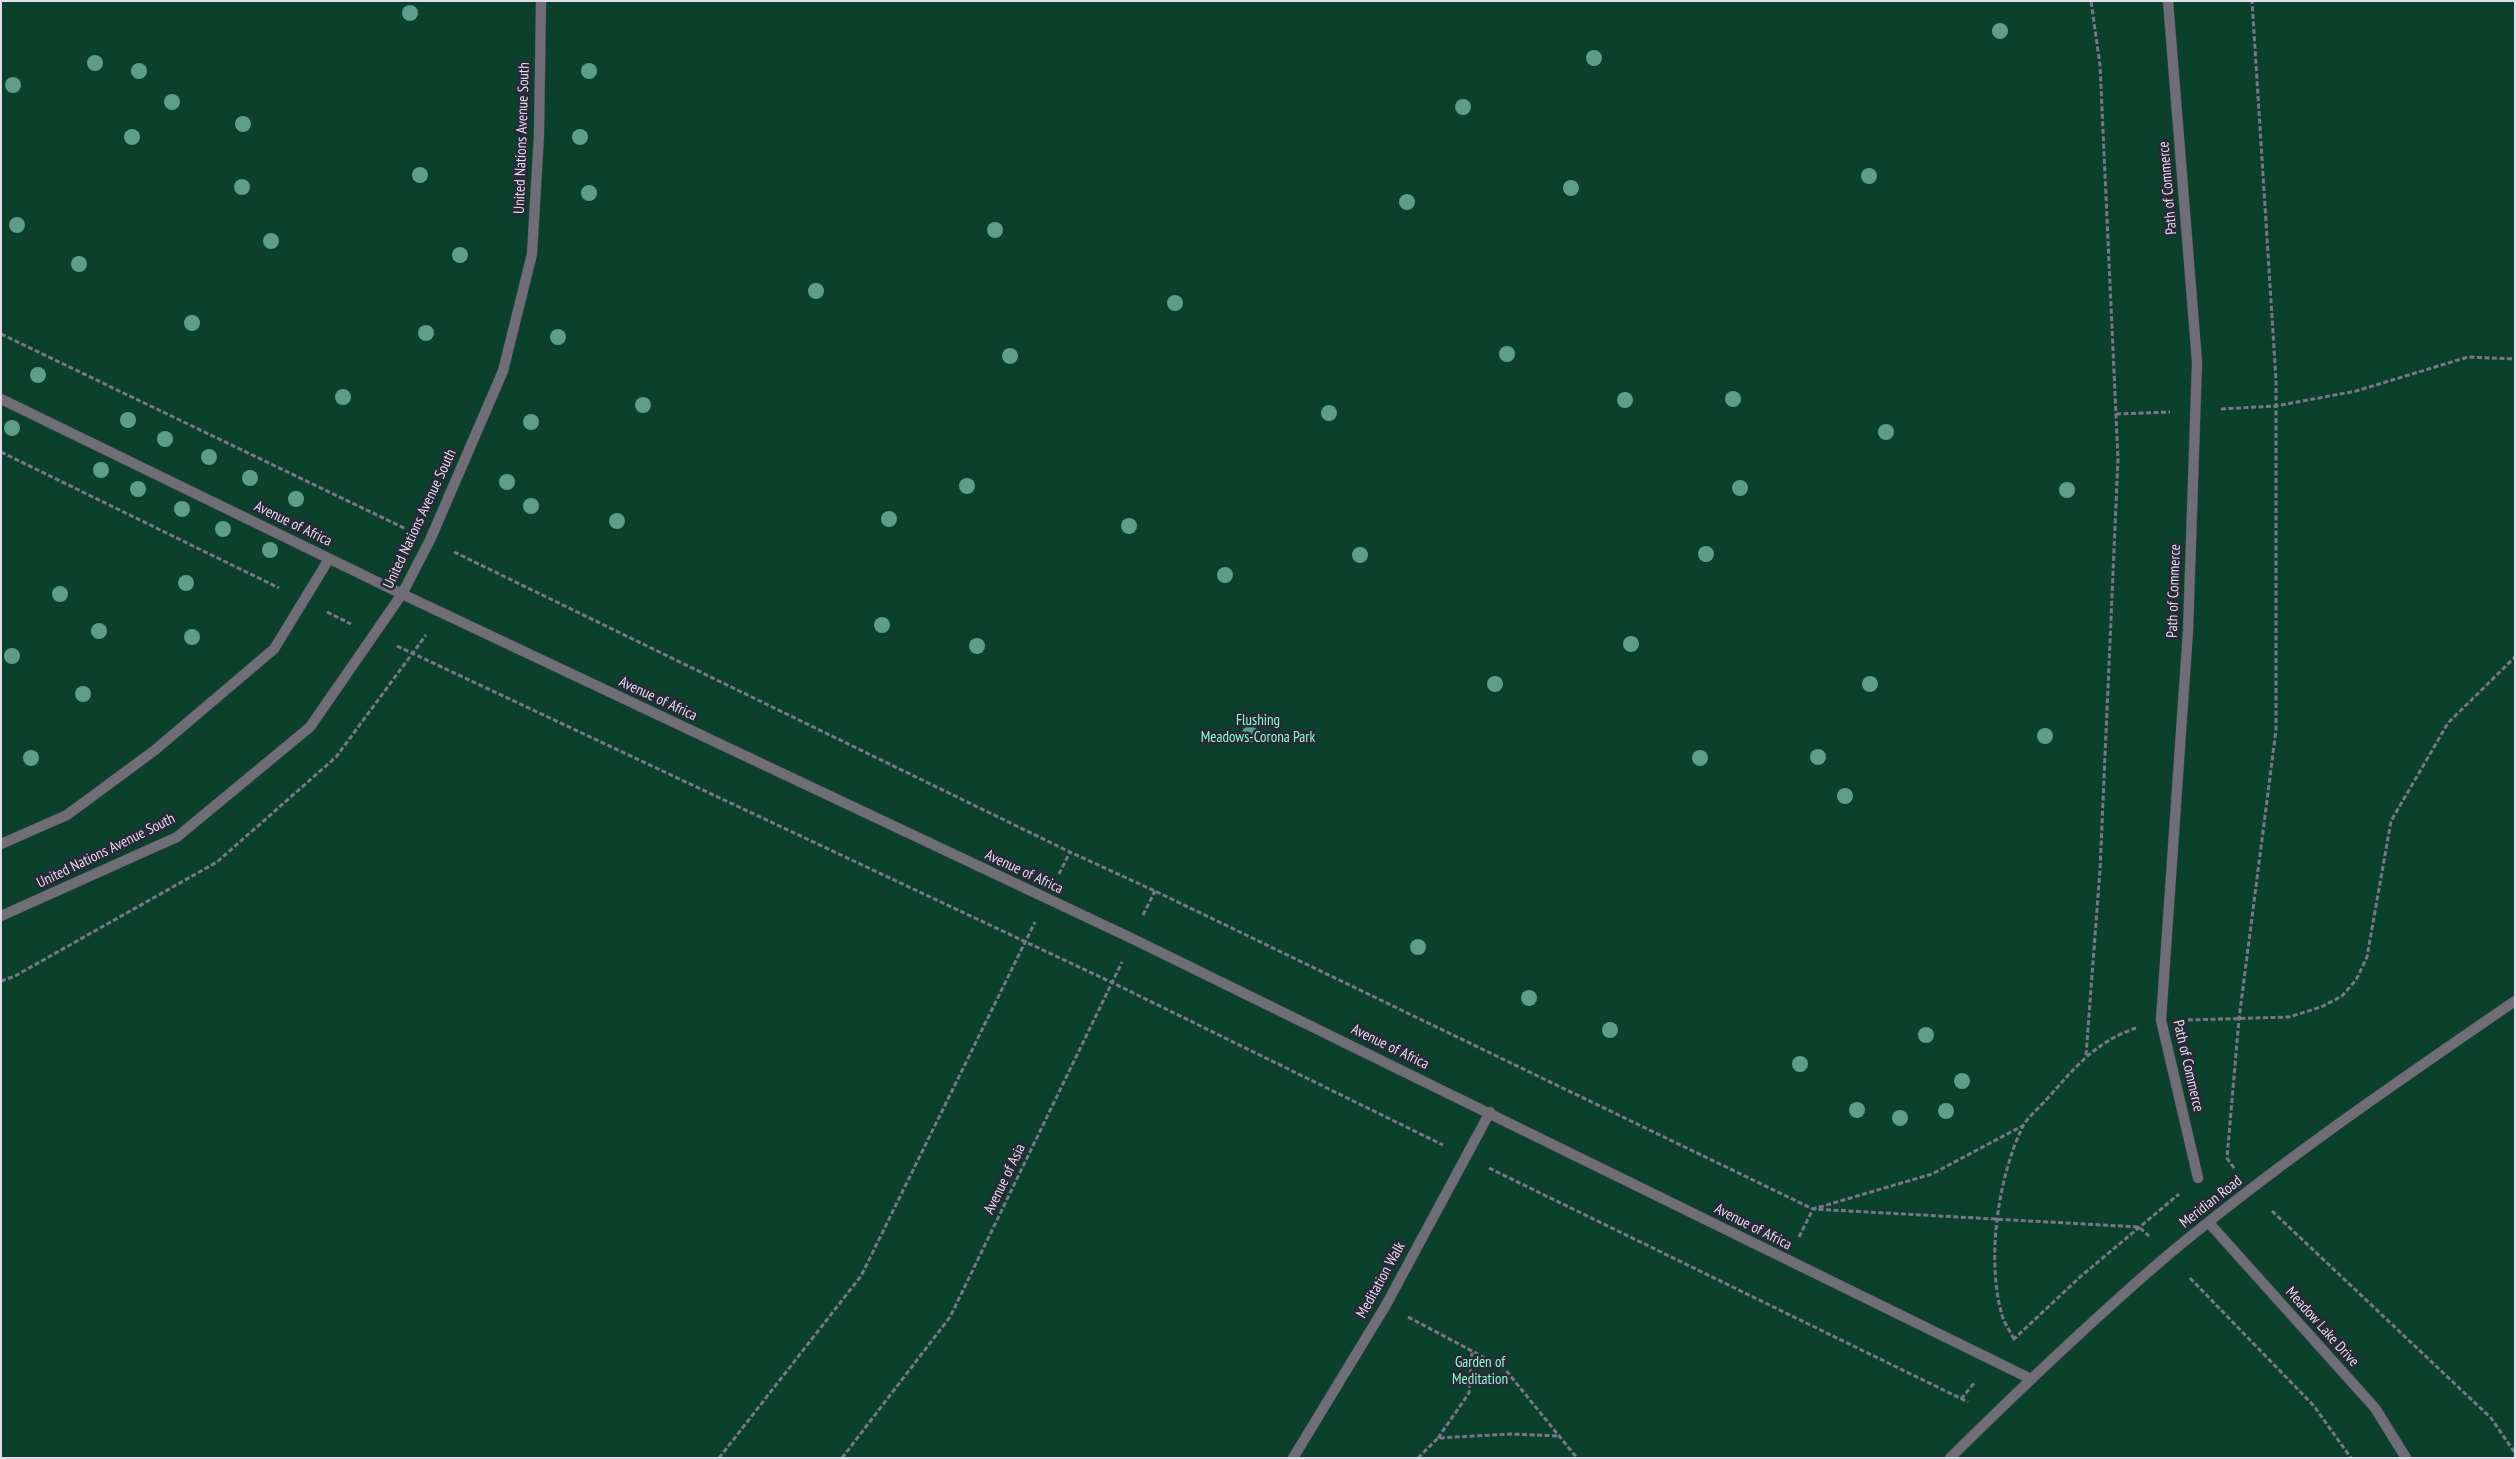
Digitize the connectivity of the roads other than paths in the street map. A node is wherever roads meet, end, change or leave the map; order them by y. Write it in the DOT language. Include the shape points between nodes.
graph roads {
  1 [pos="541,1"];
  2 [pos="2168,1"];
  3 [pos="1,399"];
  4 [pos="329,558"];
  5 [pos="402,594"];
  6 [pos="1,844"];
  7 [pos="1,916"];
  8 [pos="2515,1001"];
  9 [pos="1490,1112"];
  10 [pos="2198,1178"];
  11 [pos="2208,1223"];
  12 [pos="2031,1379"];
  13 [pos="1293,1458"];
  14 [pos="1950,1458"];
  15 [pos="2406,1458"];
  1 -- 5 [label="street, United Nations Avenue South" via="539,135 532,254 503,370 430,540"];
  2 -- 10 [label="street, Path of Commerce" via="2197,362 2188,631 2161,1020"];
  3 -- 4 [label="street, Avenue of Africa"];
  4 -- 5 [label="street, Avenue of Africa"];
  4 -- 6 [label="street" via="274,649 155,750 67,815"];
  5 -- 7 [label="street, United Nations Avenue South" via="310,727 178,837"];
  5 -- 9 [label="street, Avenue of Africa" via="1132,938"];
  8 -- 11 [label="street, Meridian Road" via="2403,1078"];
  9 -- 12 [label="street, Avenue of Africa"];
  9 -- 13 [label="street, Meditation Walk" via="1386,1305"];
  11 -- 12 [label="street, Meridian Road"];
  11 -- 15 [label="street, Meadow Lake Drive" via="2374,1408"];
  12 -- 14 [label="street, Meridian Road"];
}
